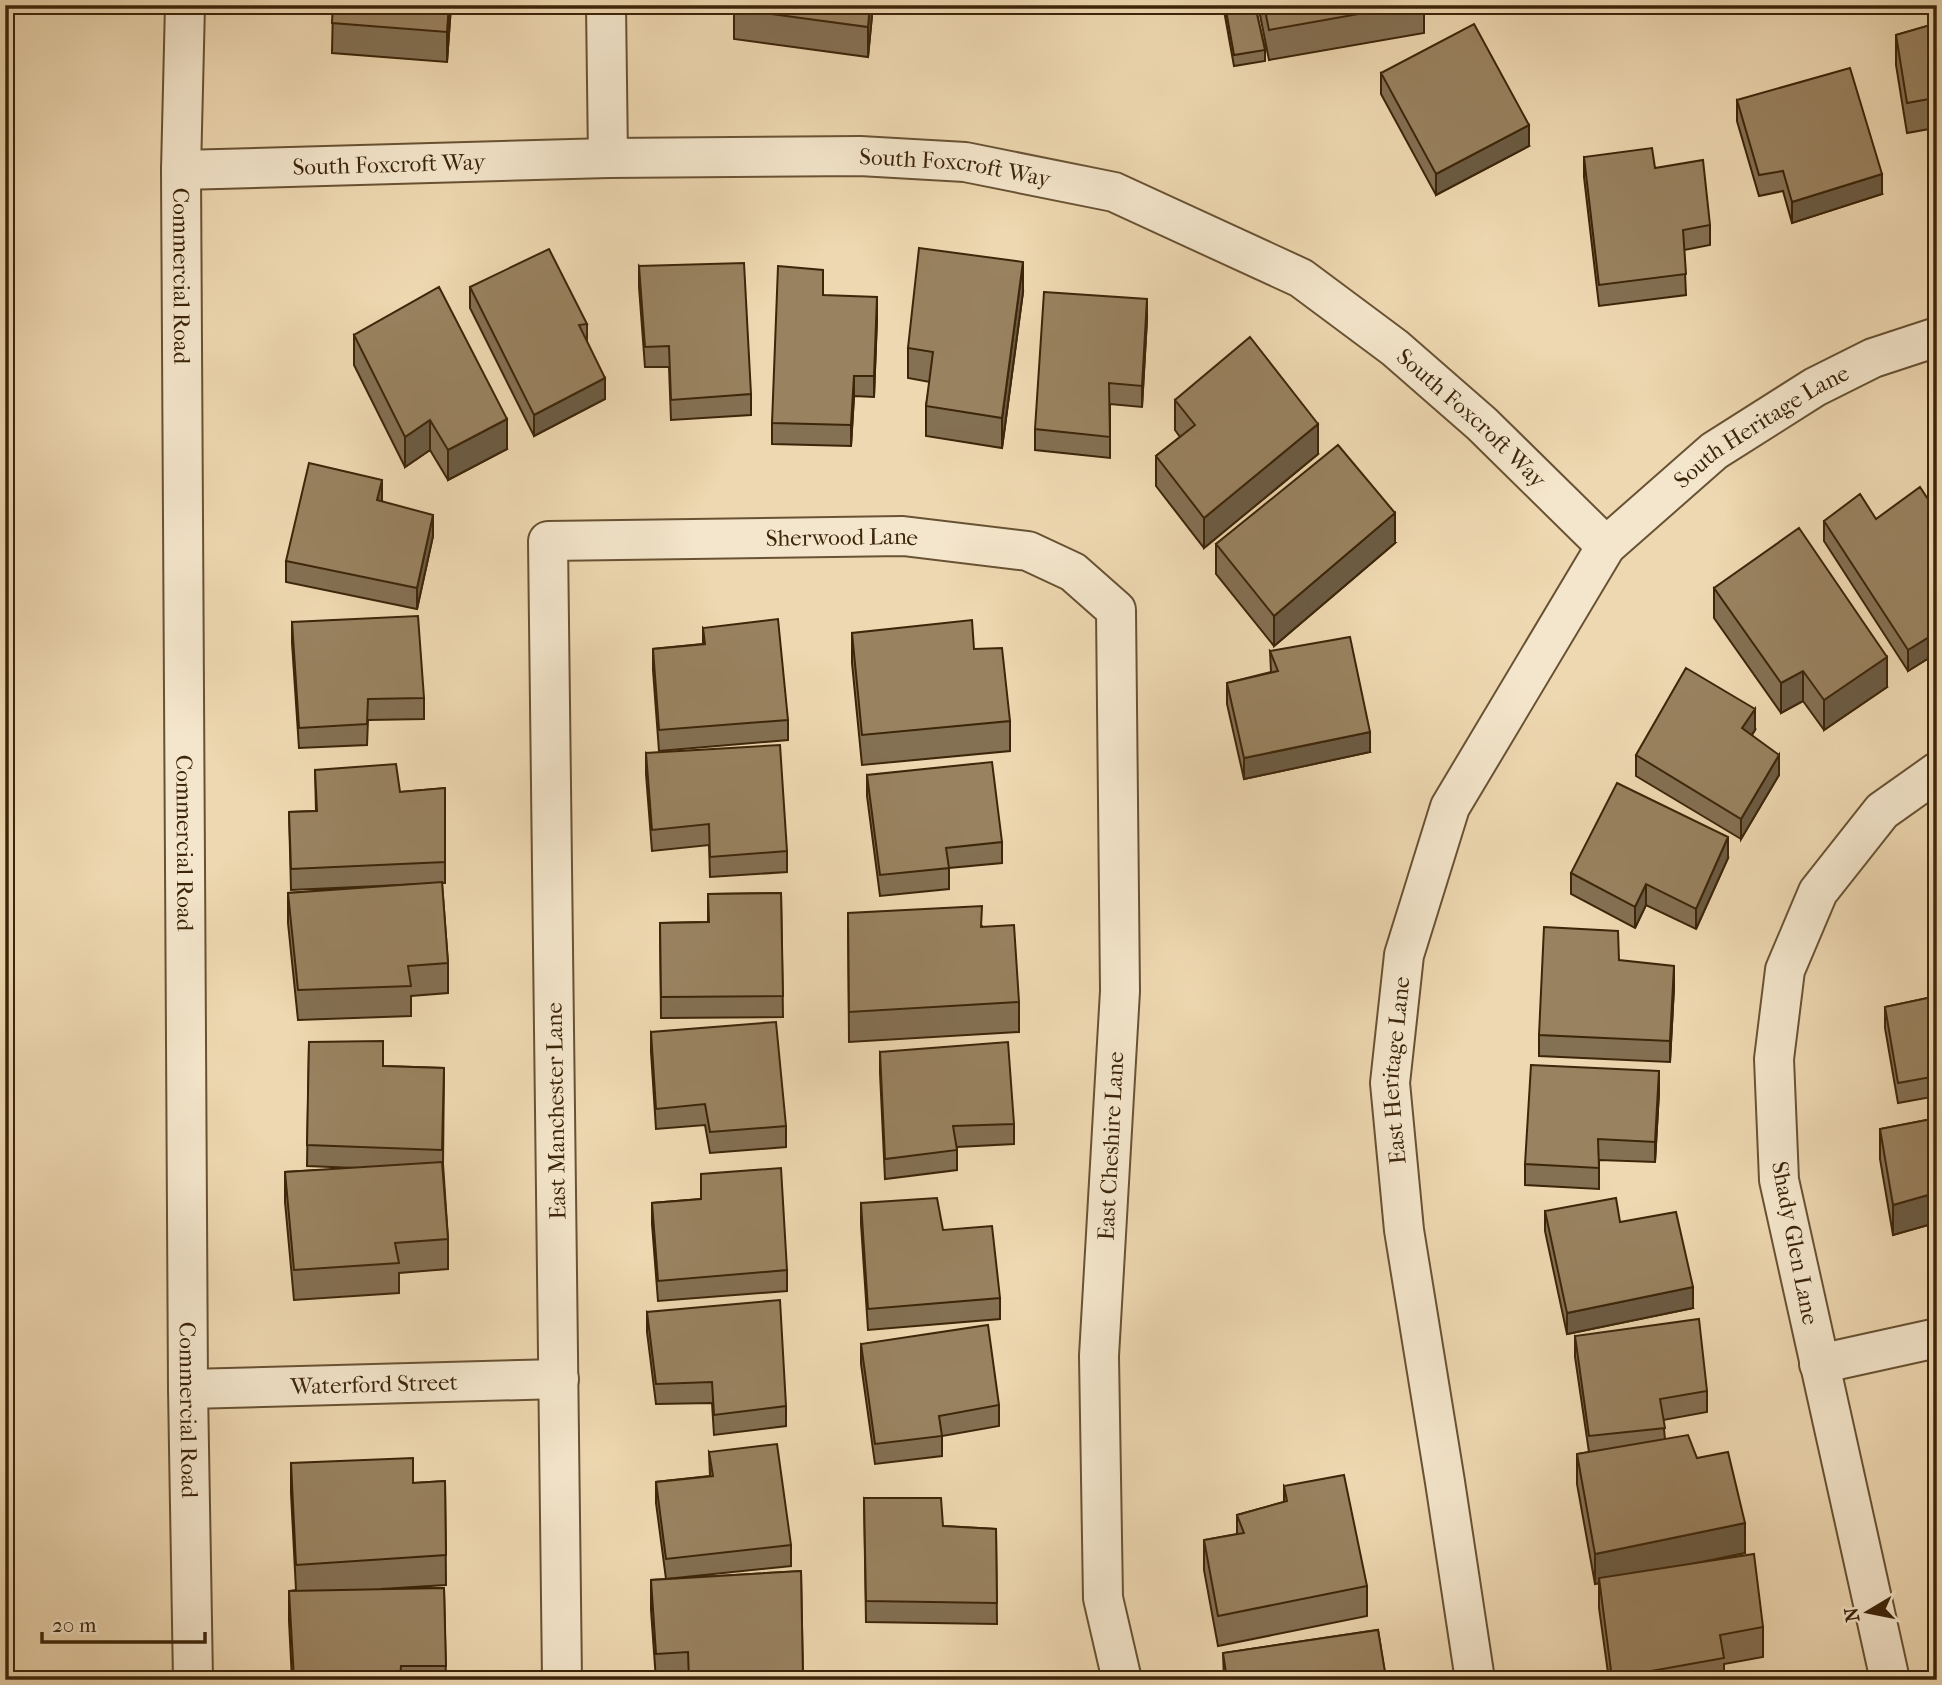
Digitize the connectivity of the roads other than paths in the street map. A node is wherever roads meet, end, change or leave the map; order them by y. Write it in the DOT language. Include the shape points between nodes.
graph roads {
  1 [pos="185,5"];
  2 [pos="606,5"];
  3 [pos="608,158"];
  4 [pos="181,170"];
  5 [pos="1937,337"];
  6 [pos="548,541"];
  7 [pos="1606,546"];
  8 [pos="1116,610"];
  9 [pos="1937,772"];
  10 [pos="1937,1338"];
  11 [pos="1819,1364"];
  12 [pos="559,1379"];
  13 [pos="188,1390"];
  14 [pos="193,1680"];
  15 [pos="562,1680"];
  16 [pos="1122,1680"];
  17 [pos="1475,1680"];
  18 [pos="1890,1680"];
  1 -- 4 [label="street, Commercial Road"];
  2 -- 3 [label="street"];
  3 -- 4 [label="street, South Foxcroft Way"];
  3 -- 7 [label="street, South Foxcroft Way" via="860,156 965,162 1114,192 1301,278 1395,348 1482,424"];
  4 -- 13 [label="street, Commercial Road"];
  5 -- 7 [label="street, South Heritage Lane" via="1861,364 1748,429 1714,451"];
  6 -- 8 [label="street, Sherwood Lane" via="903,536 1016,549 1073,572"];
  6 -- 12 [label="street, East Manchester Lane"];
  7 -- 17 [label="street, East Heritage Lane" via="1450,807 1404,955 1390,1083 1404,1230"];
  8 -- 16 [label="street, East Cheshire Lane" via="1120,991 1099,1356 1103,1598"];
  9 -- 11 [label="street, Shady Glen Lane" via="1882,811 1818,892 1785,970 1774,1059 1779,1180"];
  10 -- 11 [label="street"];
  11 -- 18 [label="street, Shady Glen Lane"];
  12 -- 13 [label="street, Waterford Street"];
  12 -- 15 [label="street, East Manchester Lane"];
  13 -- 14 [label="street, Commercial Road"];
}
